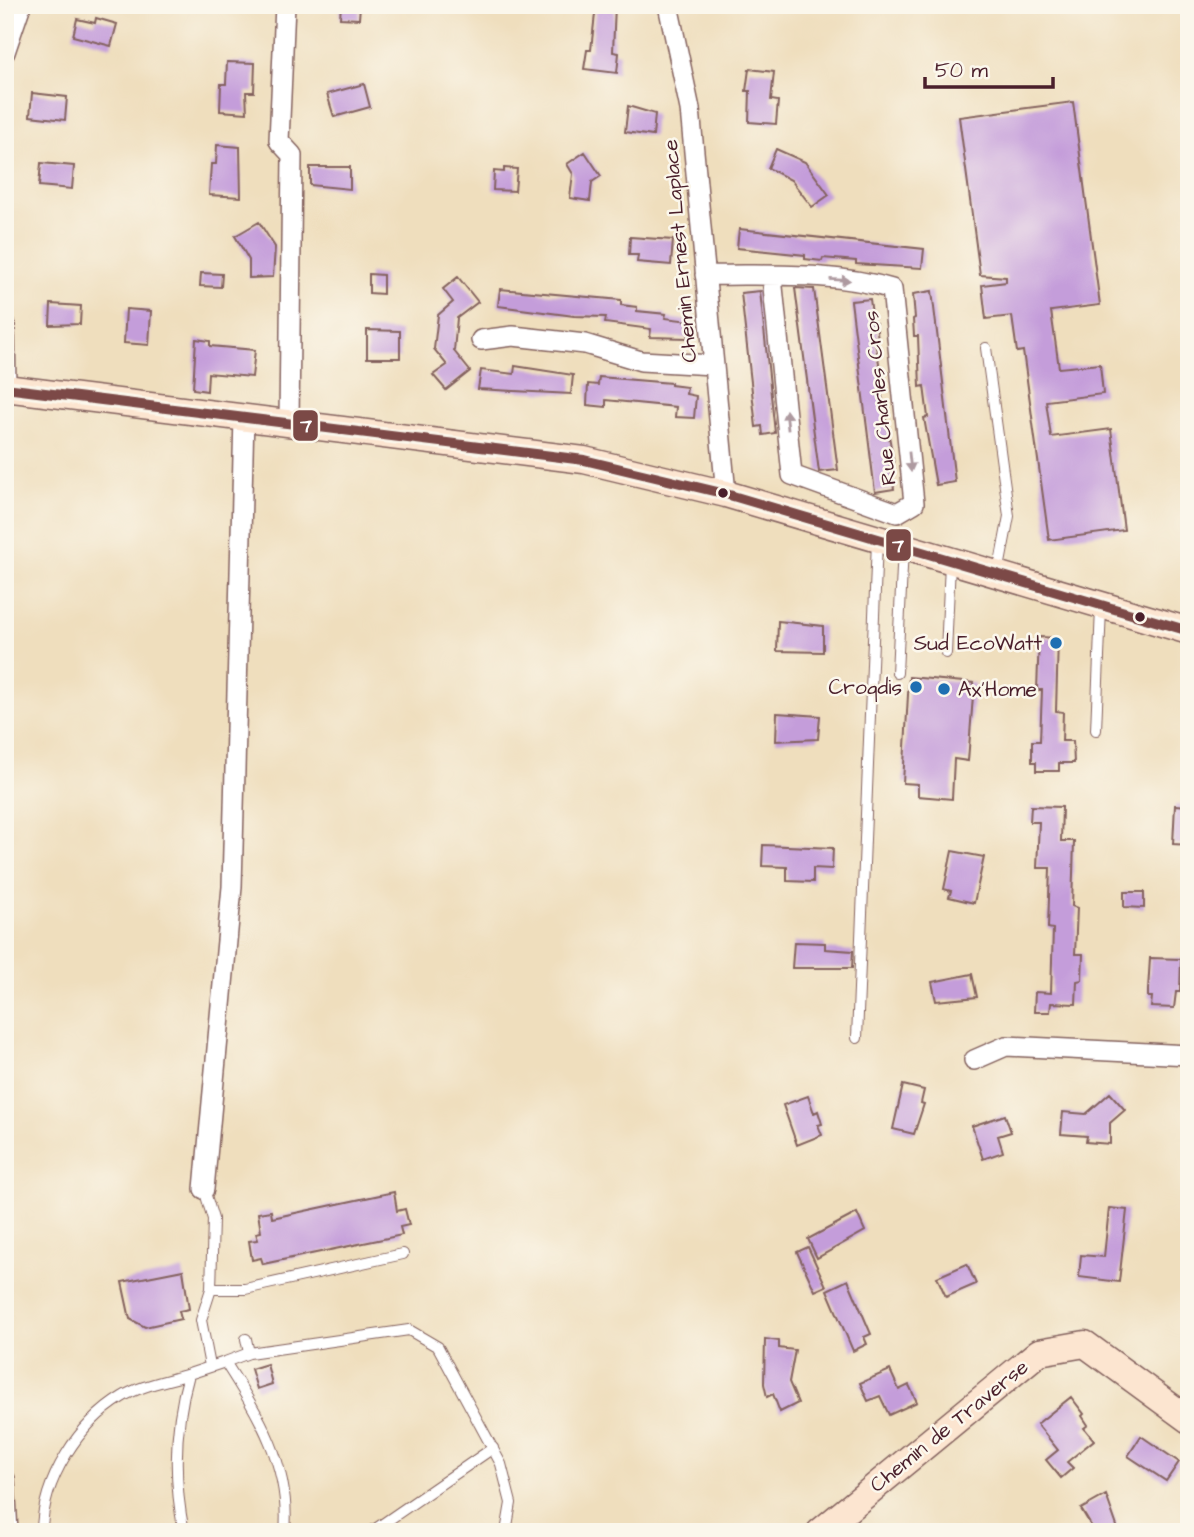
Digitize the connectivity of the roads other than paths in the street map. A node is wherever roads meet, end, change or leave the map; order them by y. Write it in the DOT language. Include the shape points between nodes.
graph roads {
  1 [pos="21,5"];
  2 [pos="285,5"];
  3 [pos="668,5"];
  4 [pos="5,52"];
  5 [pos="705,275"];
  6 [pos="772,276"];
  7 [pos="5,325"];
  8 [pos="481,340"];
  9 [pos="986,348"];
  10 [pos="713,365"];
  11 [pos="6,388"];
  12 [pos="244,416"];
  13 [pos="289,422"];
  14 [pos="726,494"];
  15 [pos="878,539"];
  16 [pos="904,547"];
  17 [pos="950,561"];
  18 [pos="998,574"];
  19 [pos="1101,605"];
  20 [pos="1189,631"];
  21 [pos="946,653"];
  22 [pos="897,673"];
  23 [pos="1096,730"];
  24 [pos="857,1038"];
  25 [pos="1189,1055"];
  26 [pos="974,1060"];
  27 [pos="204,1189"];
  28 [pos="403,1254"];
  29 [pos="211,1289"];
  30 [pos="246,1339"];
  31 [pos="248,1353"];
  32 [pos="225,1363"];
  33 [pos="209,1366"];
  34 [pos="189,1374"];
  35 [pos="1189,1420"];
  36 [pos="493,1448"];
  37 [pos="5,1479"];
  38 [pos="8,1532"];
  39 [pos="42,1532"];
  40 [pos="184,1532"];
  41 [pos="285,1532"];
  42 [pos="371,1532"];
  43 [pos="506,1532"];
  44 [pos="820,1532"];
  1 -- 4 [label="street"];
  2 -- 13 [label="street" via="279,141 292,155"];
  3 -- 5 [label="street, Chemin Ernest Laplace" via="690,109"];
  5 -- 6 [label="street, Rue Charles Cros"];
  5 -- 10 [label="street, Chemin Ernest Laplace"];
  6 -- 6 [label="street, Rue Charles Cros, one-way" via="866,281 892,289 914,503 897,513 792,475"];
  7 -- 11 [label="street"];
  8 -- 10 [label="street" via="525,337 585,344 641,361"];
  9 -- 18 [label="lane" via="1009,516"];
  10 -- 14 [label="street, Chemin Ernest Laplace"];
  11 -- 12 [label="main road"];
  12 -- 13 [label="main road"];
  12 -- 27 [label="street" via="232,887"];
  13 -- 14 [label="main road" via="584,460"];
  14 -- 15 [label="main road"];
  15 -- 16 [label="main road"];
  15 -- 24 [label="lane"];
  16 -- 17 [label="main road"];
  16 -- 22 [label="lane"];
  17 -- 18 [label="main road"];
  17 -- 21 [label="lane"];
  18 -- 19 [label="main road"];
  19 -- 20 [label="main road"];
  19 -- 23 [label="lane"];
  25 -- 26 [label="street" via="1006,1046"];
  27 -- 29 [label="lane" via="214,1219"];
  28 -- 29 [label="lane" via="245,1289"];
  29 -- 33 [label="lane" via="201,1320"];
  30 -- 31 [label="lane"];
  31 -- 32 [label="lane"];
  31 -- 36 [label="lane" via="409,1330 438,1347"];
  32 -- 33 [label="lane"];
  32 -- 41 [label="lane" via="250,1400 280,1464 287,1509"];
  33 -- 34 [label="lane"];
  34 -- 39 [label="lane" via="124,1396 88,1423 50,1490"];
  34 -- 40 [label="lane" via="179,1409 176,1456 176,1493"];
  35 -- 44 [label="main road, Chemin de Traverse" via="1085,1344 1039,1352"];
  36 -- 42 [label="lane"];
  36 -- 43 [label="lane" via="511,1503"];
  37 -- 38 [label="street"];
}
